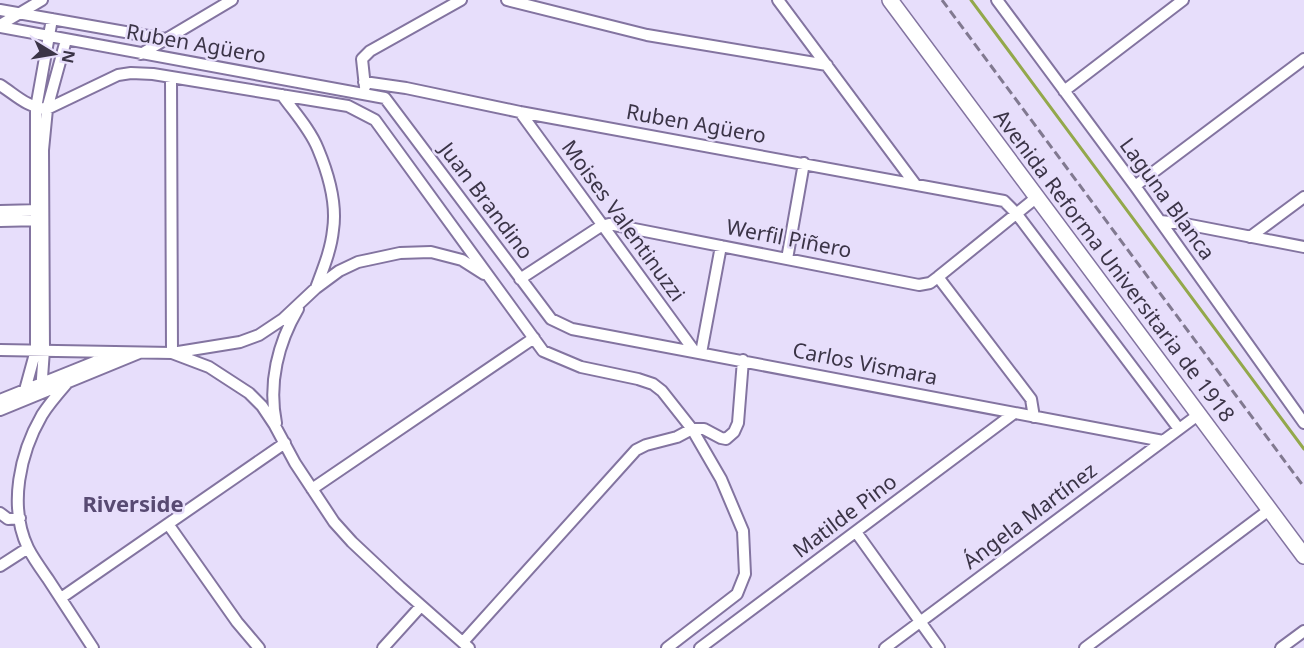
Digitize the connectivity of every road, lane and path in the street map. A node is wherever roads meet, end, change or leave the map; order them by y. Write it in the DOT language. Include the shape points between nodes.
graph roads {
  1 [pos="42,0"];
  2 [pos="232,0"];
  3 [pos="461,0"];
  4 [pos="507,0"];
  5 [pos="778,0"];
  6 [pos="890,0"];
  7 [pos="1183,0"];
  8 [pos="999,1"];
  9 [pos="0,10"];
  10 [pos="21,13"];
  11 [pos="52,19"];
  12 [pos="0,26"];
  13 [pos="48,36"];
  14 [pos="165,39"];
  15 [pos="66,40"];
  16 [pos="141,54"];
  17 [pos="1304,59"];
  18 [pos="827,65"];
  19 [pos="171,77"];
  20 [pos="364,82"];
  21 [pos="0,85"];
  22 [pos="1064,91"];
  23 [pos="282,95"];
  24 [pos="367,95"];
  25 [pos="385,98"];
  26 [pos="42,108"];
  27 [pos="520,112"];
  28 [pos="804,163"];
  29 [pos="915,184"];
  30 [pos="1135,186"];
  31 [pos="1304,196"];
  32 [pos="1037,197"];
  33 [pos="0,211"];
  34 [pos="1016,213"];
  35 [pos="39,216"];
  36 [pos="0,221"];
  37 [pos="1160,221"];
  38 [pos="601,226"];
  39 [pos="1250,237"];
  40 [pos="721,246"];
  41 [pos="1304,247"];
  42 [pos="787,259"];
  43 [pos="938,277"];
  44 [pos="490,278"];
  45 [pos="520,279"];
  46 [pos="316,288"];
  47 [pos="304,298"];
  48 [pos="560,324"];
  49 [pos="534,338"];
  50 [pos="0,350"];
  51 [pos="40,350"];
  52 [pos="123,351"];
  53 [pos="143,352"];
  54 [pos="698,352"];
  55 [pos="172,353"];
  56 [pos="743,360"];
  57 [pos="79,369"];
  58 [pos="70,381"];
  59 [pos="41,388"];
  60 [pos="25,395"];
  61 [pos="0,400"];
  62 [pos="0,410"];
  63 [pos="1013,414"];
  64 [pos="1198,415"];
  65 [pos="1034,417"];
  66 [pos="1304,423"];
  67 [pos="276,428"];
  68 [pos="692,429"];
  69 [pos="1179,429"];
  70 [pos="1162,441"];
  71 [pos="285,443"];
  72 [pos="312,489"];
  73 [pos="1269,510"];
  74 [pos="0,513"];
  75 [pos="20,518"];
  76 [pos="168,524"];
  77 [pos="856,532"];
  78 [pos="28,548"];
  79 [pos="1304,556"];
  80 [pos="0,566"];
  81 [pos="61,598"];
  82 [pos="421,606"];
  83 [pos="920,622"];
  84 [pos="1304,631"];
  85 [pos="466,645"];
  86 [pos="93,648"];
  87 [pos="259,648"];
  88 [pos="382,648"];
  89 [pos="667,648"];
  90 [pos="700,648"];
  91 [pos="885,648"];
  92 [pos="939,648"];
  93 [pos="1085,648"];
  94 [pos="1281,648"];
  1 -- 10 [label="street"];
  2 -- 14 [label="street"];
  3 -- 20 [label="street" via="370,51 362,59"];
  4 -- 18 [label="street" via="647,35"];
  5 -- 18 [label="street"];
  6 -- 32 [label="main road, Avenida Reforma Universitaria de 1918"];
  7 -- 22 [label="street"];
  8 -- 22 [label="street, Laguna Blanca"];
  9 -- 10 [label="street"];
  10 -- 11 [label="street"];
  10 -- 12 [label="street"];
  11 -- 13 [label="street"];
  11 -- 14 [label="street"];
  12 -- 13 [label="street, Ruben Agüero"];
  13 -- 15 [label="street, Ruben Agüero"];
  13 -- 26 [label="street"];
  14 -- 16 [label="street"];
  15 -- 16 [label="street, Ruben Agüero"];
  15 -- 26 [label="street"];
  16 -- 24 [label="street, Ruben Agüero"];
  17 -- 30 [label="street"];
  18 -- 29 [label="street"];
  19 -- 23 [label="street"];
  19 -- 26 [label="street" via="118,75"];
  19 -- 55 [label="street"];
  20 -- 24 [label="street"];
  20 -- 27 [label="street, Ruben Agüero"];
  21 -- 26 [label="street" via="22,101"];
  22 -- 30 [label="street, Laguna Blanca"];
  23 -- 44 [label="street" via="348,106 375,120"];
  23 -- 46 [label="street" via="318,148 330,185 333,230"];
  24 -- 25 [label="street, Ruben Agüero"];
  25 -- 45 [label="street, Juan Brandino"];
  26 -- 35 [label="street"];
  27 -- 28 [label="street, Ruben Agüero"];
  27 -- 38 [label="street, Moises Valentinuzzi"];
  28 -- 29 [label="street, Ruben Agüero"];
  28 -- 42 [label="street"];
  29 -- 34 [label="street, Ruben Agüero" via="1004,201"];
  30 -- 37 [label="street, Laguna Blanca"];
  31 -- 39 [label="street"];
  32 -- 34 [label="street, Werfil Piñero"];
  32 -- 64 [label="main road, Avenida Reforma Universitaria de 1918"];
  33 -- 35 [label="street"];
  34 -- 43 [label="street, Werfil Piñero"];
  34 -- 69 [label="street"];
  35 -- 36 [label="street"];
  35 -- 51 [label="street"];
  37 -- 39 [label="street"];
  37 -- 66 [label="street, Laguna Blanca"];
  38 -- 40 [label="street, Werfil Piñero" via="609,224"];
  38 -- 45 [label="street"];
  38 -- 54 [label="street, Moises Valentinuzzi"];
  39 -- 41 [label="street"];
  40 -- 42 [label="street, Werfil Piñero"];
  40 -- 54 [label="street"];
  42 -- 43 [label="street, Werfil Piñero" via="919,285"];
  43 -- 65 [label="street" via="1031,399"];
  44 -- 46 [label="street" via="462,260 430,252 400,253 358,262"];
  44 -- 49 [label="street"];
  45 -- 48 [label="street, Juan Brandino" via="551,319"];
  46 -- 47 [label="street"];
  47 -- 55 [label="street" via="260,334 240,342"];
  47 -- 67 [label="street" via="286,330 275,370"];
  48 -- 54 [label="street, Carlos Vismara"];
  49 -- 68 [label="street" via="543,351 561,360 653,384"];
  49 -- 72 [label="street"];
  50 -- 51 [label="street"];
  51 -- 52 [label="street"];
  51 -- 59 [label="street"];
  51 -- 60 [label="street"];
  52 -- 53 [label="street"];
  52 -- 57 [label="street"];
  53 -- 55 [label="street"];
  53 -- 58 [label="street"];
  54 -- 56 [label="street, Carlos Vismara"];
  55 -- 67 [label="street" via="209,367 249,393"];
  56 -- 63 [label="street, Carlos Vismara"];
  56 -- 68 [label="street" via="734,432 726,439 704,429"];
  57 -- 58 [label="street"];
  57 -- 59 [label="street"];
  58 -- 59 [label="street"];
  58 -- 75 [label="street" via="43,413 25,452 18,500"];
  59 -- 60 [label="street"];
  60 -- 61 [label="street"];
  60 -- 62 [label="street"];
  63 -- 65 [label="street, Carlos Vismara"];
  63 -- 77 [label="street, Matilde Pino"];
  64 -- 69 [label="street, Ángela Martínez"];
  64 -- 73 [label="main road, Avenida Reforma Universitaria de 1918"];
  65 -- 70 [label="street, Carlos Vismara"];
  67 -- 71 [label="street"];
  68 -- 85 [label="street" via="636,450"];
  68 -- 89 [label="street" via="721,479 743,531 745,574 737,594"];
  69 -- 70 [label="street, Ángela Martínez"];
  70 -- 83 [label="street, Ángela Martínez"];
  71 -- 72 [label="street"];
  71 -- 76 [label="street"];
  72 -- 82 [label="street" via="352,542"];
  73 -- 79 [label="main road, Avenida Reforma Universitaria de 1918"];
  73 -- 93 [label="street"];
  74 -- 75 [label="street" via="8,519"];
  75 -- 78 [label="street"];
  76 -- 81 [label="street"];
  76 -- 87 [label="street"];
  77 -- 83 [label="street"];
  77 -- 90 [label="street, Matilde Pino"];
  78 -- 80 [label="street"];
  78 -- 81 [label="street"];
  81 -- 86 [label="street"];
  82 -- 85 [label="street"];
  82 -- 88 [label="street"];
  83 -- 91 [label="street, Ángela Martínez"];
  83 -- 92 [label="street"];
  84 -- 94 [label="street"];
}
